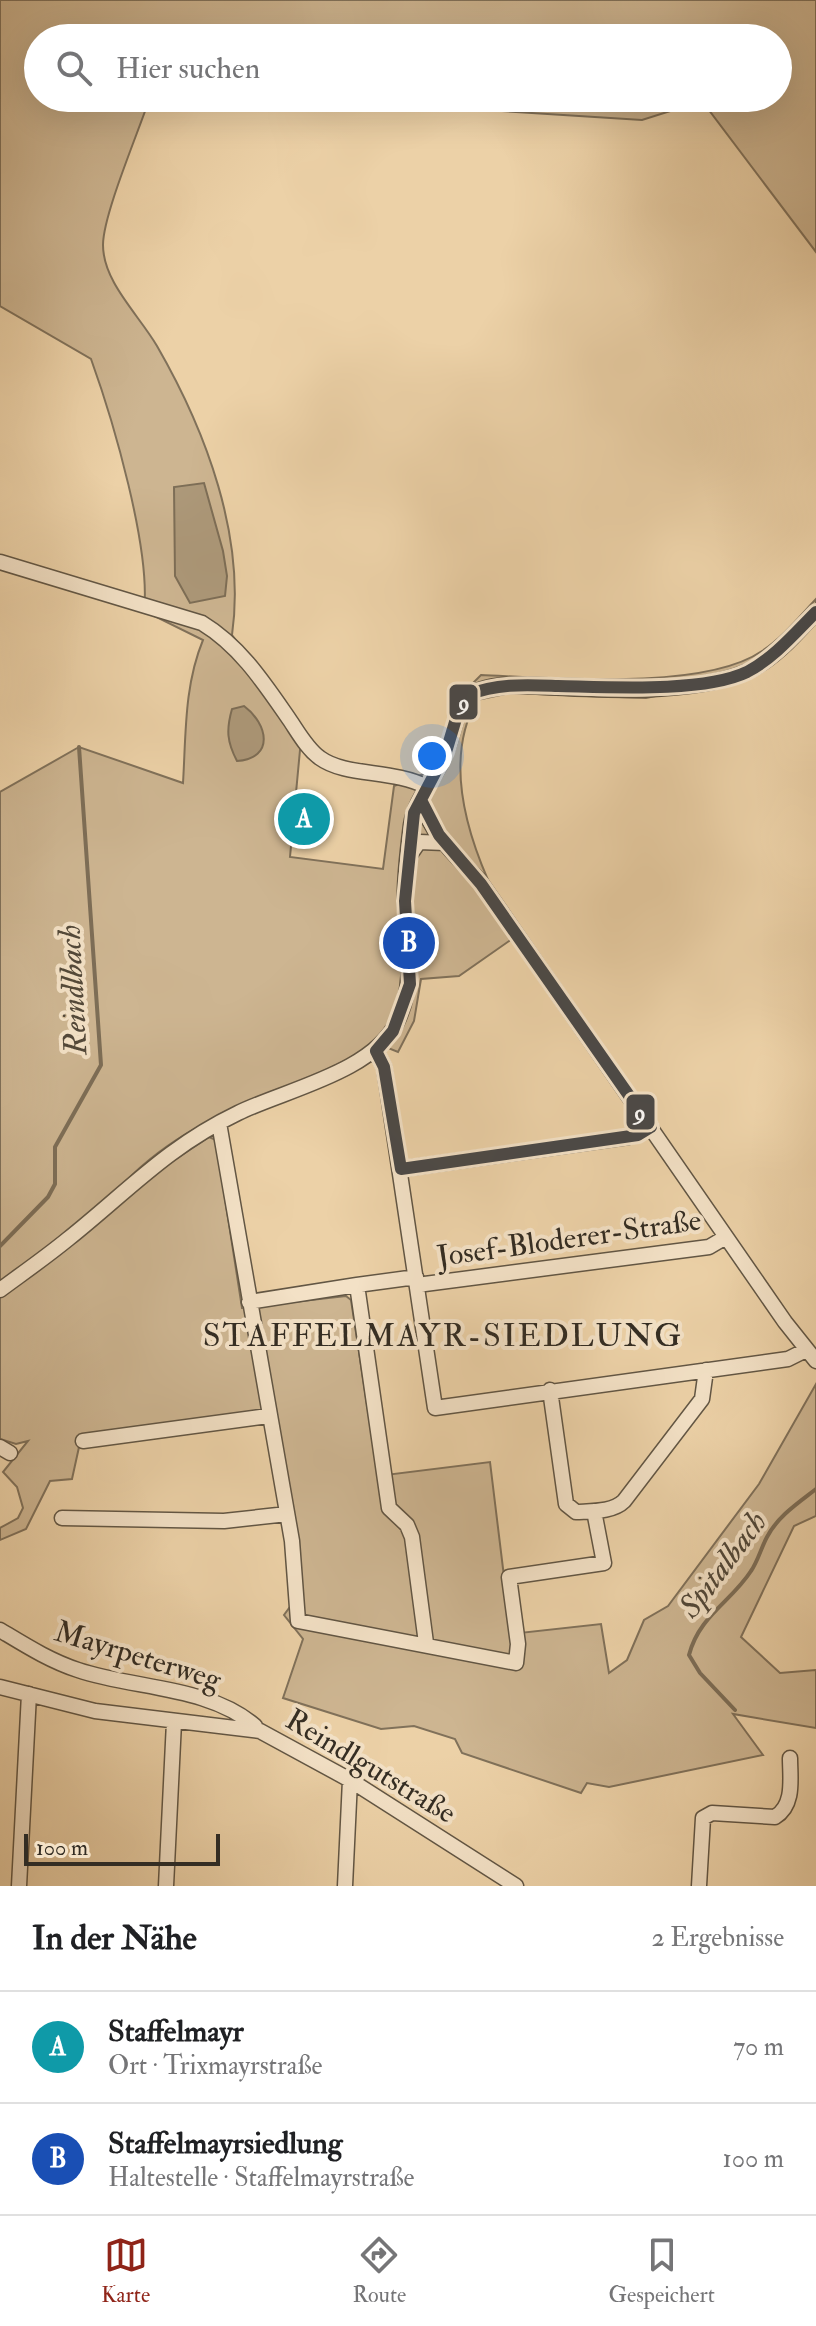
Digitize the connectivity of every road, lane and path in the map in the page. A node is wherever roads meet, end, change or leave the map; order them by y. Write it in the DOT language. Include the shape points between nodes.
graph roads {
  1 [pos="0,562"];
  2 [pos="816,612"];
  3 [pos="424,794"];
  4 [pos="445,843"];
  5 [pos="410,855"];
  6 [pos="376,1051"];
  7 [pos="219,1123"];
  8 [pos="651,1127"];
  9 [pos="401,1169"];
  10 [pos="726,1237"];
  11 [pos="416,1281"];
  12 [pos="357,1285"];
  13 [pos="0,1290"];
  14 [pos="249,1302"];
  15 [pos="811,1356"];
  16 [pos="706,1370"];
  17 [pos="550,1390"];
  18 [pos="268,1416"];
  19 [pos="83,1441"];
  20 [pos="594,1511"];
  21 [pos="287,1514"];
  22 [pos="62,1518"];
  23 [pos="0,1630"];
  24 [pos="426,1643"];
  25 [pos="0,1687"];
  26 [pos="29,1694"];
  27 [pos="174,1722"];
  28 [pos="260,1731"];
  29 [pos="790,1758"];
  30 [pos="350,1780"];
  31 [pos="502,1882"];
  32 [pos="19,1886"];
  33 [pos="166,1886"];
  34 [pos="345,1886"];
  35 [pos="516,1886"];
  36 [pos="699,1886"];
  1 -- 3 [label="street" via="202,623 253,668 321,759 400,775"];
  2 -- 3 [label="street" via="760,664 714,681 654,688 505,685 477,690 462,702 446,752"];
  3 -- 4 [label="street" via="425,815"];
  3 -- 5 [label="street" via="411,825"];
  4 -- 5 [label="street" via="419,842"];
  4 -- 8 [label="street" via="479,880"];
  5 -- 6 [label="street" via="405,901 410,984 393,1031"];
  6 -- 7 [label="street"];
  6 -- 9 [label="street" via="384,1067"];
  7 -- 13 [label="street" via="173,1149"];
  7 -- 14 [label="street"];
  8 -- 9 [label="street" via="628,1137"];
  8 -- 10 [label="street"];
  9 -- 11 [label="street"];
  10 -- 11 [label="street, Josef-Bloderer-Straße" via="709,1247"];
  10 -- 15 [label="street"];
  11 -- 12 [label="street, Josef-Bloderer-Straße"];
  11 -- 17 [label="street" via="435,1408"];
  12 -- 14 [label="street, Josef-Bloderer-Straße"];
  12 -- 24 [label="street" via="389,1508 412,1537"];
  14 -- 18 [label="street"];
  15 -- 16 [label="street"];
  16 -- 17 [label="street"];
  16 -- 20 [label="street" via="702,1399 624,1501"];
  17 -- 20 [label="street" via="566,1504 576,1512"];
  18 -- 19 [label="street"];
  18 -- 21 [label="street"];
  20 -- 24 [label="street" via="604,1563 509,1577 516,1663"];
  21 -- 22 [label="street" via="224,1521"];
  21 -- 24 [label="street" via="298,1621"];
  23 -- 28 [label="street, Mayrpeterweg" via="75,1670 203,1701 235,1712"];
  25 -- 26 [label="street, Reindlgutstraße"];
  26 -- 27 [label="street, Reindlgutstraße" via="95,1711"];
  26 -- 32 [label="street"];
  27 -- 28 [label="street, Reindlgutstraße"];
  27 -- 33 [label="street"];
  28 -- 30 [label="street, Reindlgutstraße"];
  29 -- 36 [label="street" via="790,1793 782,1814 712,1813 703,1818"];
  30 -- 31 [label="street, Reindlgutstraße"];
  30 -- 34 [label="street"];
  31 -- 35 [label="street, Reindlgutstraße"];
}
